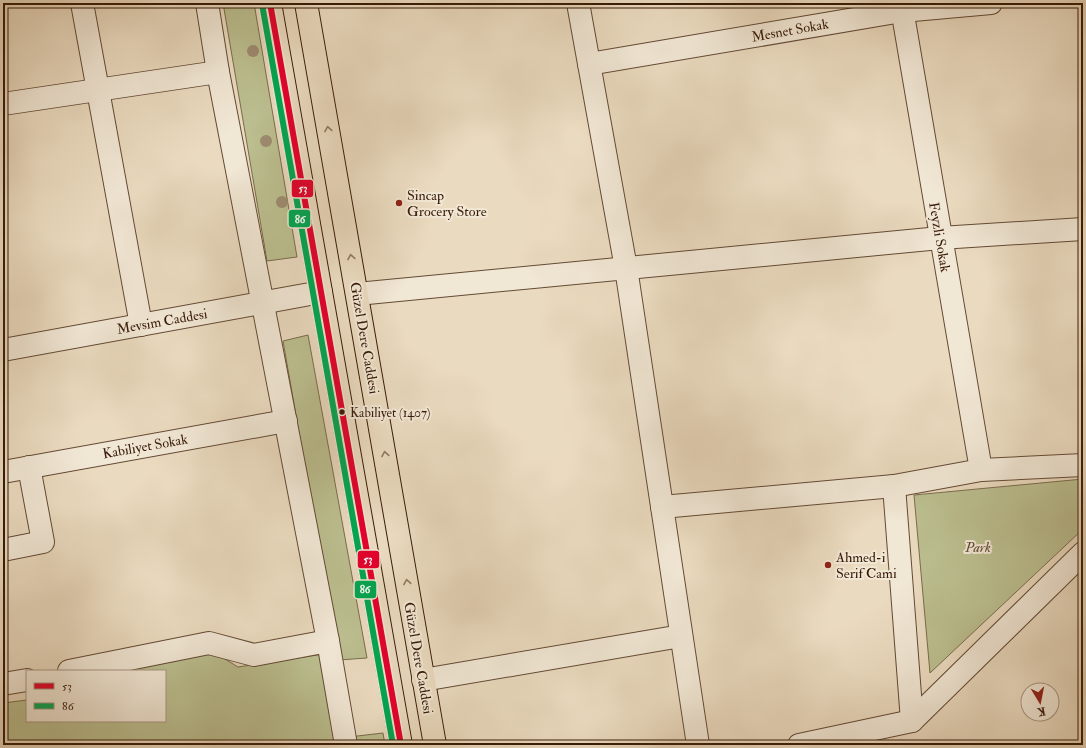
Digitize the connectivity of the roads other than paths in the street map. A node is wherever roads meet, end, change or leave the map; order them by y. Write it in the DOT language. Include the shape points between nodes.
graph roads {
  1 [pos="82,3"];
  2 [pos="207,3"];
  3 [pos="270,3"];
  4 [pos="306,3"];
  5 [pos="578,3"];
  6 [pos="991,3"];
  7 [pos="901,7"];
  8 [pos="589,64"];
  9 [pos="218,72"];
  10 [pos="97,91"];
  11 [pos="3,104"];
  12 [pos="1083,229"];
  13 [pos="940,238"];
  14 [pos="626,268"];
  15 [pos="321,292"];
  16 [pos="357,294"];
  17 [pos="263,303"];
  18 [pos="141,325"];
  19 [pos="3,350"];
  20 [pos="286,421"];
  21 [pos="1083,465"];
  22 [pos="29,467"];
  23 [pos="981,470"];
  24 [pos="3,472"];
  25 [pos="894,486"];
  26 [pos="662,507"];
  27 [pos="3,550"];
  28 [pos="1083,553"];
  29 [pos="682,636"];
  30 [pos="328,641"];
  31 [pos="74,670"];
  32 [pos="26,680"];
  33 [pos="423,680"];
  34 [pos="3,684"];
  35 [pos="912,721"];
  36 [pos="346,745"];
  37 [pos="401,745"];
  38 [pos="434,745"];
  39 [pos="698,745"];
  40 [pos="799,745"];
  1 -- 10 [label="street"];
  2 -- 9 [label="street"];
  3 -- 15 [label="main road"];
  16 -- 4 [label="main road, Güzel Dere Caddesi, one-way"];
  5 -- 8 [label="street"];
  6 -- 7 [label="street, Mesnet Sokak"];
  7 -- 8 [label="street, Mesnet Sokak"];
  7 -- 13 [label="street, Feyzli Sokak"];
  8 -- 14 [label="street"];
  9 -- 10 [label="street"];
  9 -- 17 [label="street"];
  10 -- 11 [label="street"];
  10 -- 18 [label="street"];
  12 -- 13 [label="street"];
  13 -- 14 [label="street"];
  13 -- 23 [label="street, Feyzli Sokak"];
  14 -- 16 [label="street"];
  14 -- 26 [label="street"];
  15 -- 17 [label="street, Mevsim Caddesi"];
  15 -- 37 [label="main road"];
  33 -- 16 [label="main road, Güzel Dere Caddesi, one-way"];
  17 -- 18 [label="street, Mevsim Caddesi"];
  17 -- 20 [label="street"];
  18 -- 19 [label="street, Mevsim Caddesi"];
  20 -- 22 [label="street, Kabiliyet Sokak"];
  20 -- 30 [label="street"];
  21 -- 23 [label="street"];
  22 -- 24 [label="street, Kabiliyet Sokak"];
  22 -- 27 [label="street" via="43,542"];
  23 -- 25 [label="street"];
  25 -- 26 [label="street"];
  25 -- 35 [label="street"];
  26 -- 29 [label="street"];
  28 -- 35 [label="street"];
  29 -- 33 [label="street"];
  29 -- 39 [label="street"];
  30 -- 31 [label="street" via="254,655 208,642"];
  30 -- 36 [label="street"];
  32 -- 34 [label="street"];
  33 -- 38 [label="main road, Güzel Dere Caddesi"];
  35 -- 40 [label="street"];
}
